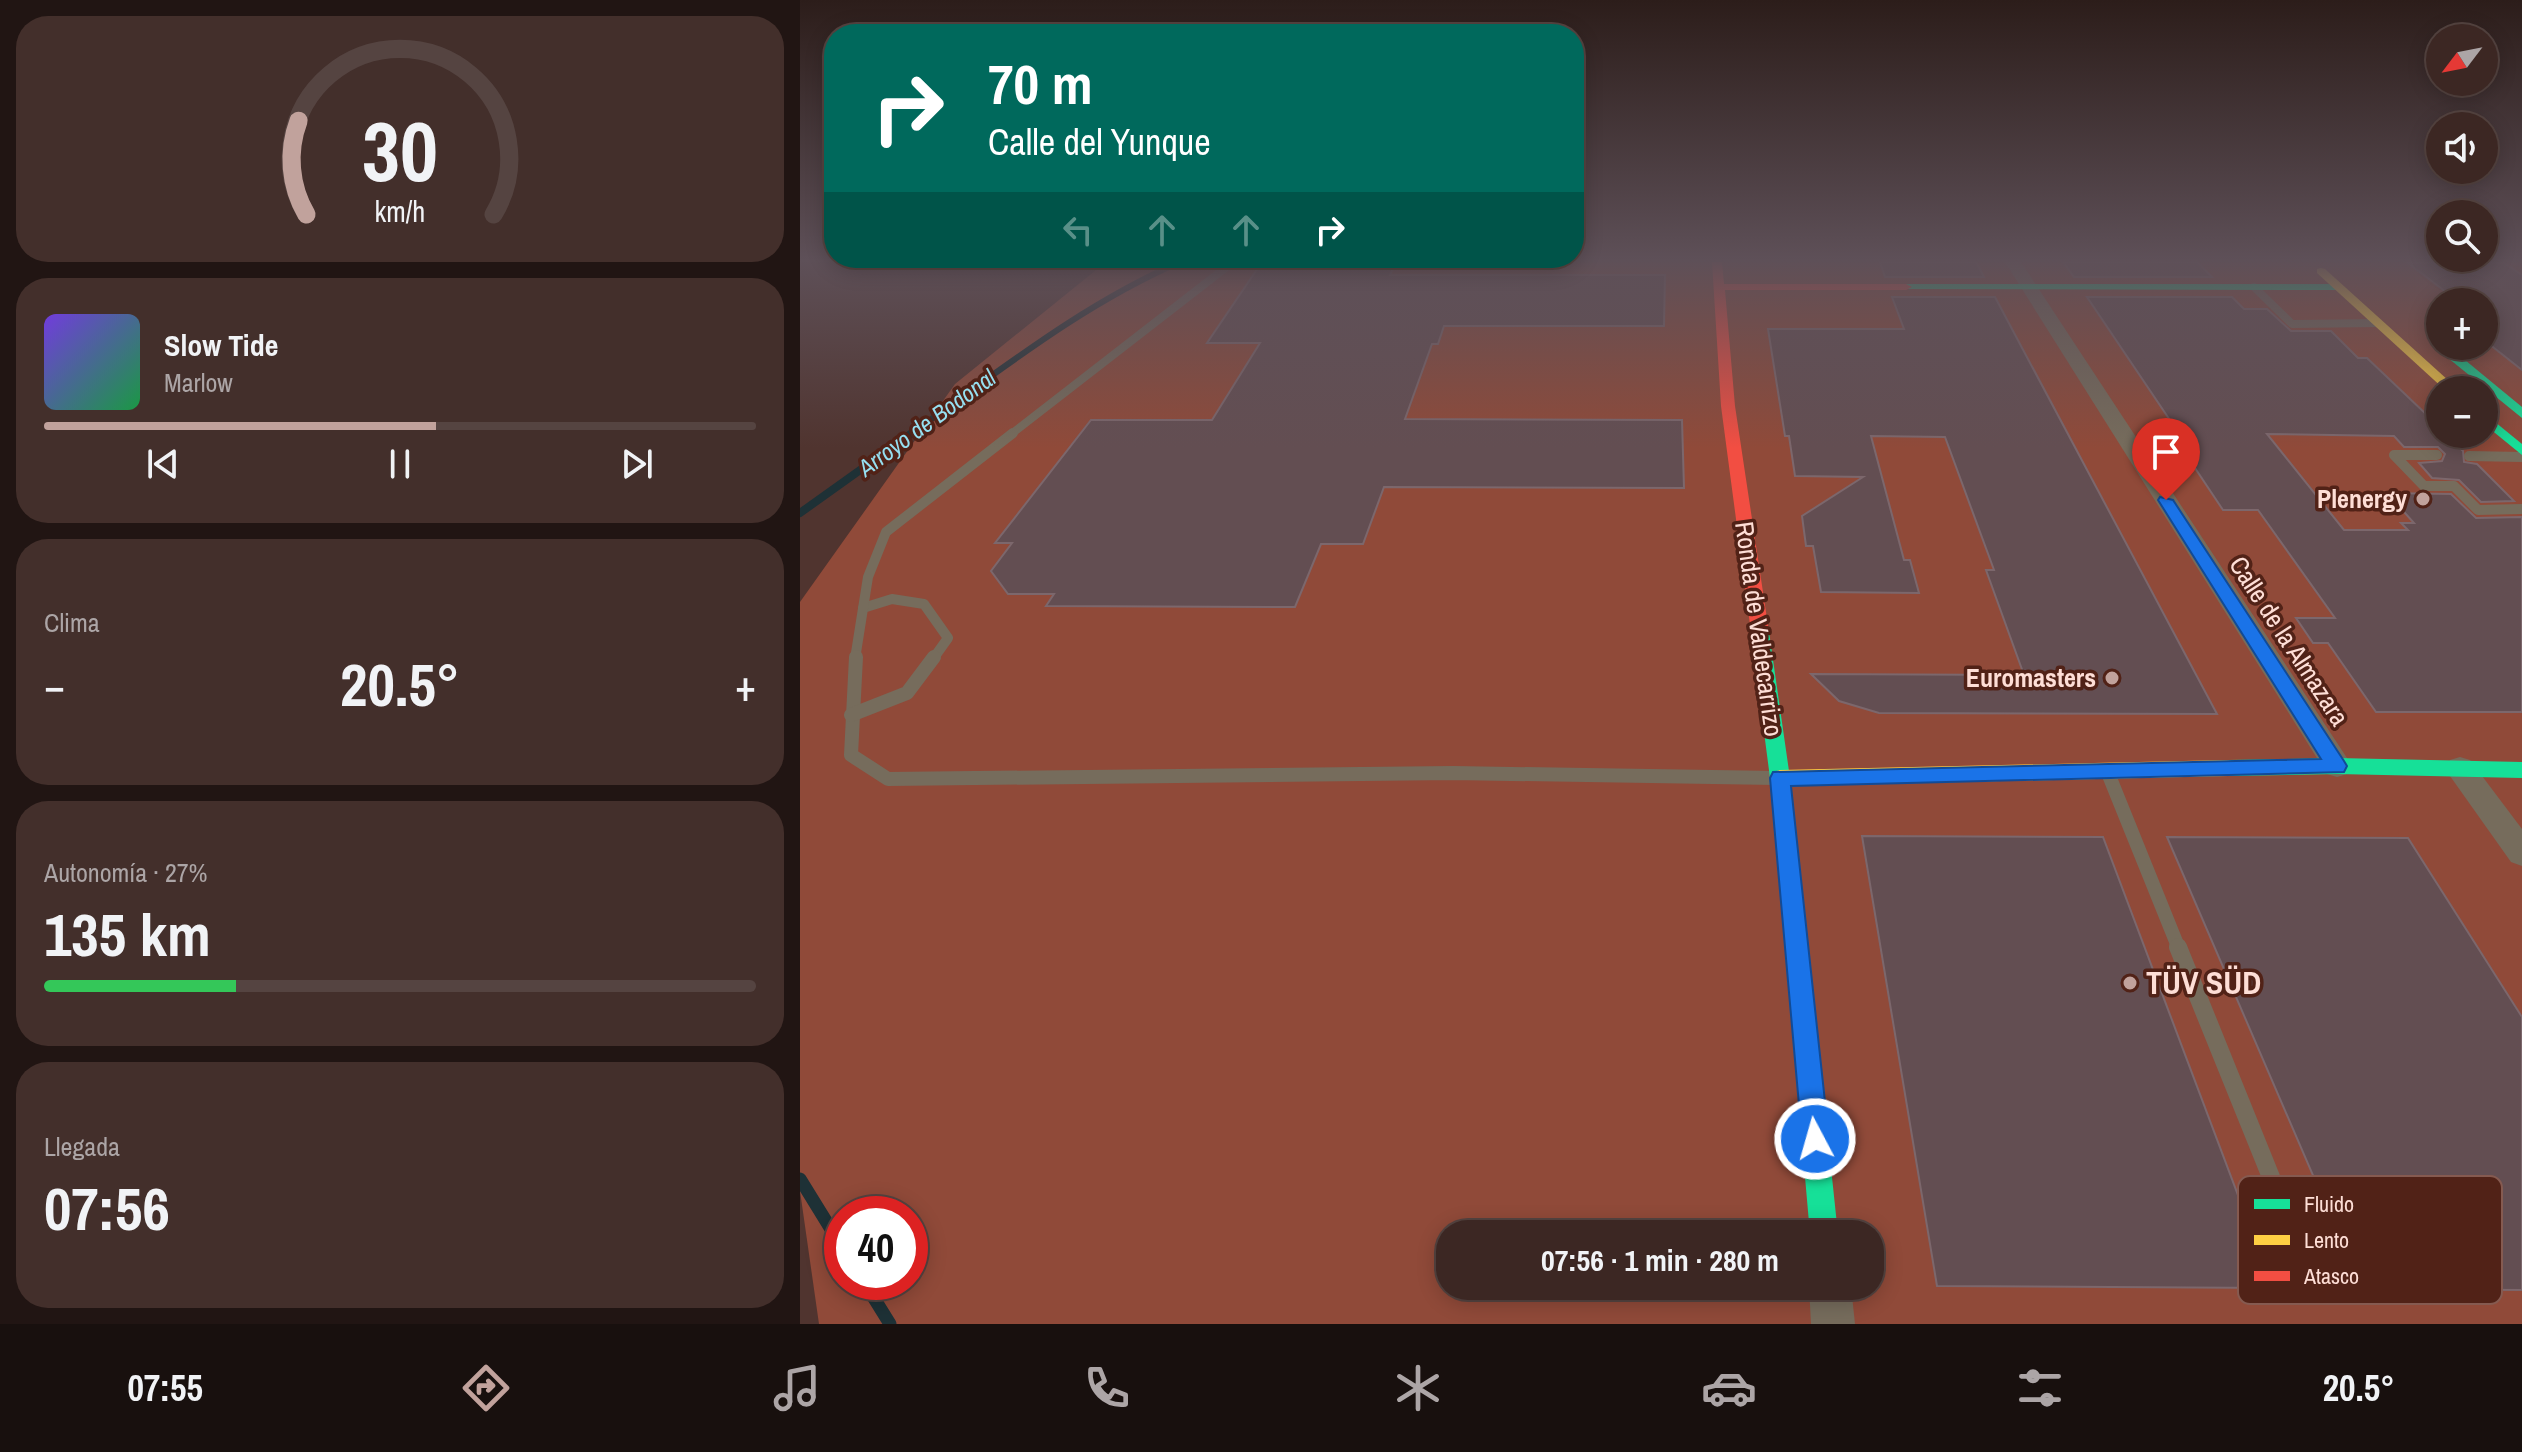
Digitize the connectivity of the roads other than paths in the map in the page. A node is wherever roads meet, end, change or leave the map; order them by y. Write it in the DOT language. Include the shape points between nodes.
graph roads {
  1 [pos="1154,324"];
  2 [pos="1722,324"];
  3 [pos="2052,324"];
  4 [pos="2379,324"];
  5 [pos="2458,360"];
  6 [pos="2437,376"];
  7 [pos="2522,414"];
  8 [pos="2498,431"];
  9 [pos="2522,454"];
  10 [pos="2437,455"];
  11 [pos="2469,456"];
  12 [pos="2454,486"];
  13 [pos="2468,486"];
  14 [pos="2522,509"];
  15 [pos="863,608"];
  16 [pos="851,715"];
  17 [pos="2337,766"];
  18 [pos="2460,768"];
  19 [pos="2522,770"];
  20 [pos="2107,771"];
  21 [pos="1780,778"];
  22 [pos="2522,853"];
  23 [pos="2271,1176"];
  24 [pos="1823,1220"];
  25 [pos="1831,1300"];
  26 [pos="1833,1324"];
  1 -- 15 [label="lane" via="886,532 874,549"];
  2 -- 21 [label="street, Ronda de Valdecarrizo" via="1728,406"];
  3 -- 17 [label="street, Calle de la Almazara"];
  4 -- 6 [label="street"];
  5 -- 7 [label="street"];
  8 -- 9 [label="street"];
  9 -- 11 [label="lane"];
  10 -- 12 [label="lane" via="2394,455 2424,486"];
  12 -- 13 [label="lane"];
  12 -- 14 [label="lane" via="2478,510"];
  15 -- 16 [label="lane"];
  15 -- 16 [label="lane" via="892,599 924,604 948,638 907,693"];
  16 -- 21 [label="lane" via="851,755 888,779 1437,773"];
  17 -- 18 [label="street"];
  17 -- 20 [label="street"];
  18 -- 19 [label="street"];
  18 -- 22 [label="street"];
  20 -- 21 [label="street"];
  20 -- 23 [label="lane"];
  21 -- 24 [label="street, Ronda de Valdecarrizo"];
  25 -- 26 [label="street"];
}
